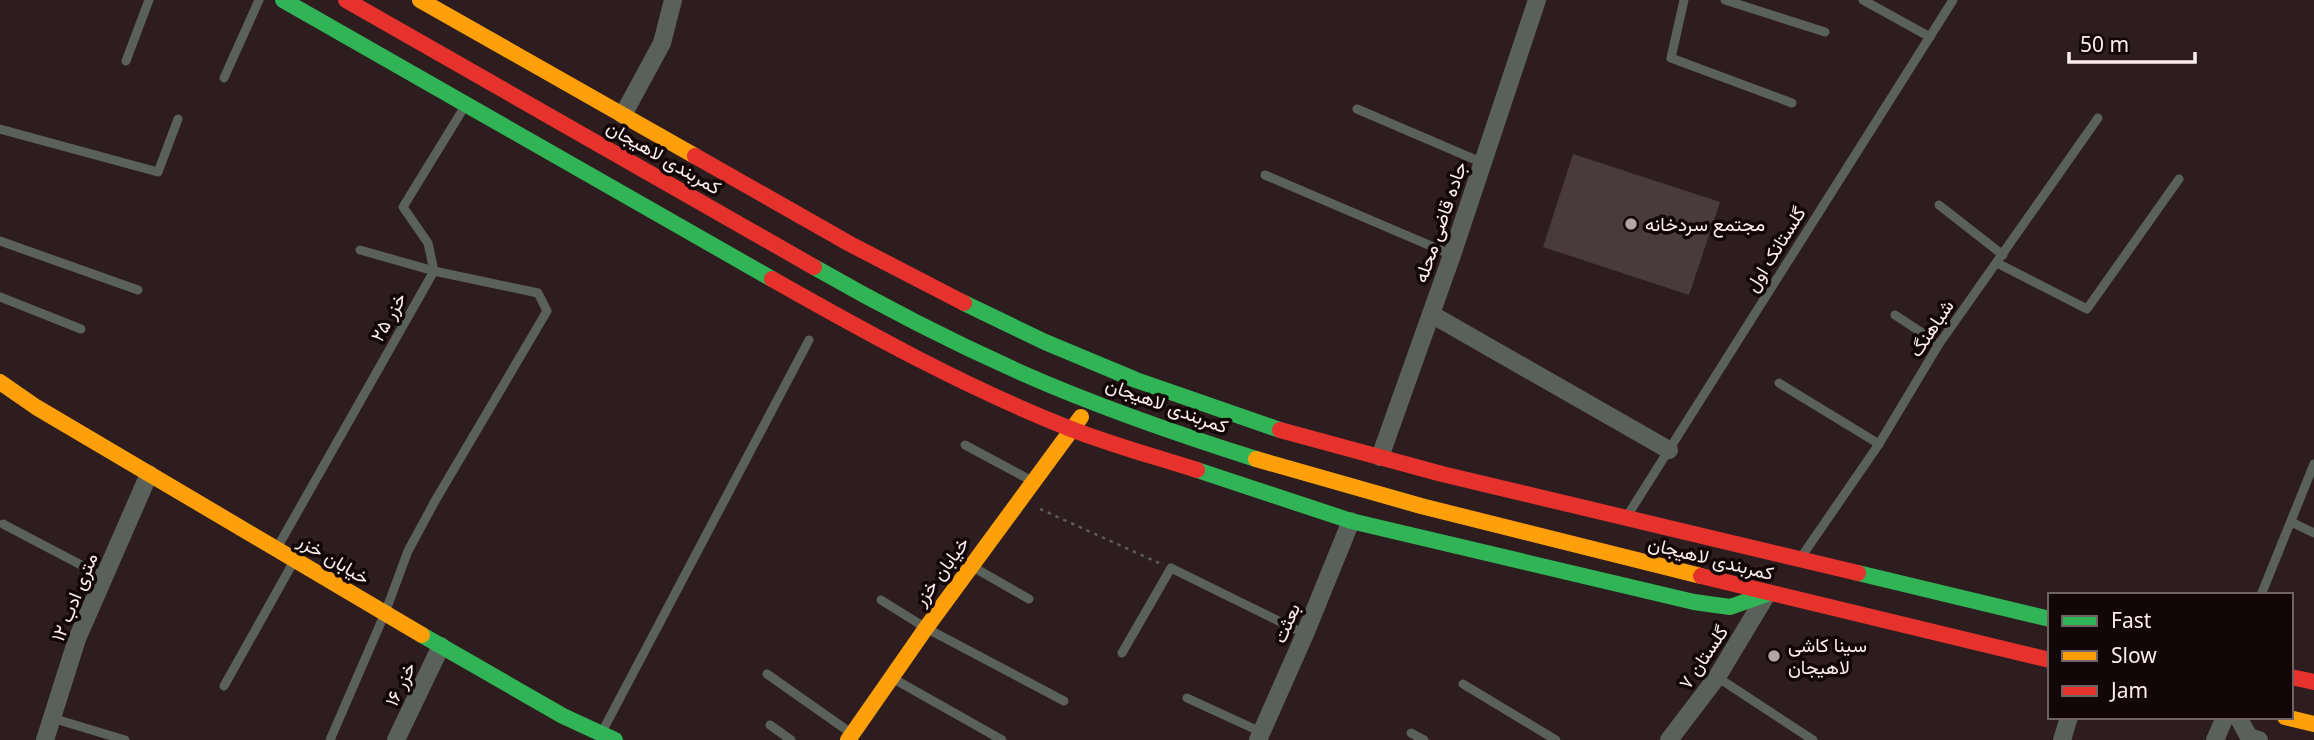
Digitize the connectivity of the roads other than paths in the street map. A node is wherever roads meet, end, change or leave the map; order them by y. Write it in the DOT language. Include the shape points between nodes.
graph roads {
  1 [pos="149,0"];
  2 [pos="258,0"];
  3 [pos="283,0"];
  4 [pos="346,0"];
  5 [pos="420,0"];
  6 [pos="673,0"];
  7 [pos="1537,0"];
  8 [pos="1684,0"];
  9 [pos="1725,0"];
  10 [pos="1863,0"];
  11 [pos="1953,0"];
  12 [pos="1825,32"];
  13 [pos="1930,37"];
  14 [pos="126,61"];
  15 [pos="224,78"];
  16 [pos="483,78"];
  17 [pos="1792,103"];
  18 [pos="466,104"];
  19 [pos="1357,109"];
  20 [pos="623,116"];
  21 [pos="2098,118"];
  22 [pos="178,119"];
  23 [pos="0,129"];
  24 [pos="1483,163"];
  25 [pos="1265,175"];
  26 [pos="2179,179"];
  27 [pos="1940,205"];
  28 [pos="0,241"];
  29 [pos="360,250"];
  30 [pos="1452,255"];
  31 [pos="2000,259"];
  32 [pos="434,271"];
  33 [pos="138,290"];
  34 [pos="0,297"];
  35 [pos="1431,314"];
  36 [pos="1895,315"];
  37 [pos="81,329"];
  38 [pos="809,341"];
  39 [pos="1940,344"];
  40 [pos="0,382"];
  41 [pos="1779,383"];
  42 [pos="0,397"];
  43 [pos="1093,401"];
  44 [pos="36,407"];
  45 [pos="1072,429"];
  46 [pos="1879,444"];
  47 [pos="965,445"];
  48 [pos="1669,450"];
  49 [pos="1380,457"];
  50 [pos="2314,466"];
  51 [pos="149,474"];
  52 [pos="1034,482"];
  53 [pos="1362,491"];
  54 [pos="1626,517"];
  55 [pos="1351,521"];
  56 [pos="2291,522"];
  57 [pos="3,524"];
  58 [pos="2314,533"];
  59 [pos="277,548"];
  60 [pos="295,560"];
  61 [pos="1799,560"];
  62 [pos="971,566"];
  63 [pos="104,577"];
  64 [pos="2262,593"];
  65 [pos="1768,594"];
  66 [pos="1029,598"];
  67 [pos="881,600"];
  68 [pos="385,613"];
  69 [pos="1939,613"];
  70 [pos="2048,619"];
  71 [pos="926,628"];
  72 [pos="1305,634"];
  73 [pos="441,646"];
  74 [pos="1122,653"];
  75 [pos="2048,659"];
  76 [pos="767,674"];
  77 [pos="1717,677"];
  78 [pos="2293,677"];
  79 [pos="892,678"];
  80 [pos="2314,682"];
  81 [pos="1463,684"];
  82 [pos="224,686"];
  83 [pos="1187,698"];
  84 [pos="1064,701"];
  85 [pos="52,718"];
  86 [pos="2069,719"];
  87 [pos="2224,719"];
  88 [pos="2239,719"];
  89 [pos="2293,719"];
  90 [pos="2314,724"];
  91 [pos="770,725"];
  92 [pos="1411,733"];
  93 [pos="1259,736"];
  94 [pos="850,737"];
  95 [pos="604,738"];
  96 [pos="2066,739"];
  97 [pos="45,740"];
  98 [pos="125,740"];
  99 [pos="330,740"];
  100 [pos="396,740"];
  101 [pos="791,740"];
  102 [pos="1002,740"];
  103 [pos="1424,740"];
  104 [pos="1556,740"];
  105 [pos="1669,740"];
  106 [pos="1814,740"];
  107 [pos="2215,740"];
  108 [pos="2259,740"];
  1 -- 14 [label="lane"];
  2 -- 15 [label="lane"];
  3 -- 18 [label="main road"];
  4 -- 16 [label="main road, کمربندی لاهیجان"];
  5 -- 20 [label="main road, کمربندی لاهیجان"];
  6 -- 20 [label="street" via="662,43"];
  7 -- 24 [label="street, جاده قاضی محله"];
  8 -- 17 [label="lane" via="1671,58"];
  9 -- 12 [label="lane"];
  10 -- 13 [label="lane"];
  11 -- 13 [label="lane, گلستانک اول"];
  13 -- 48 [label="lane, گلستانک اول"];
  16 -- 18 [label="main road"];
  16 -- 43 [label="main road, کمربندی لاهیجان" via="930,331"];
  18 -- 32 [label="lane" via="403,207 428,243"];
  18 -- 45 [label="main road" via="874,337"];
  19 -- 24 [label="lane"];
  20 -- 49 [label="main road, کمربندی لاهیجان" via="850,244 1045,342 1276,429"];
  21 -- 31 [label="lane, شباهنگ"];
  22 -- 23 [label="lane" via="158,172"];
  24 -- 30 [label="street, جاده قاضی محله"];
  25 -- 30 [label="lane"];
  26 -- 31 [label="lane" via="2087,309"];
  27 -- 31 [label="lane"];
  28 -- 33 [label="lane"];
  29 -- 32 [label="lane"];
  30 -- 35 [label="street, جاده قاضی محله"];
  31 -- 39 [label="lane, شباهنگ"];
  32 -- 59 [label="lane, خزر ۲۵"];
  32 -- 68 [label="lane" via="538,293 547,311 414,541"];
  34 -- 37 [label="lane"];
  35 -- 48 [label="street"];
  35 -- 49 [label="street, جاده قاضی محله"];
  36 -- 39 [label="lane"];
  38 -- 95 [label="lane"];
  39 -- 46 [label="lane, شباهنگ"];
  40 -- 44 [label="main road"];
  41 -- 46 [label="lane"];
  42 -- 44 [label="main road"];
  43 -- 45 [label="main road, خیابان خزر"];
  43 -- 53 [label="main road, کمربندی لاهیجان" via="1264,462"];
  44 -- 51 [label="main road, خیابان خزر"];
  45 -- 52 [label="main road, خیابان خزر"];
  45 -- 55 [label="main road"];
  46 -- 61 [label="lane, شباهنگ"];
  47 -- 52 [label="lane"];
  48 -- 54 [label="lane, گلستانک اول"];
  49 -- 54 [label="main road, کمربندی لاهیجان"];
  50 -- 56 [label="lane"];
  51 -- 59 [label="main road, خیابان خزر"];
  51 -- 63 [label="street, ۱۲ متری ادب"];
  52 -- 62 [label="main road, خیابان خزر"];
  53 -- 55 [label="main road"];
  53 -- 65 [label="main road, کمربندی لاهیجان"];
  54 -- 61 [label="main road, کمربندی لاهیجان"];
  55 -- 65 [label="main road" via="1694,602 1730,607"];
  55 -- 72 [label="street, بعثت"];
  56 -- 58 [label="lane"];
  56 -- 64 [label="lane"];
  57 -- 63 [label="lane"];
  59 -- 60 [label="main road, خیابان خزر"];
  60 -- 68 [label="main road, خیابان خزر"];
  60 -- 82 [label="lane"];
  61 -- 69 [label="main road, کمربندی لاهیجان"];
  62 -- 66 [label="lane"];
  62 -- 71 [label="main road, خیابان خزر"];
  63 -- 85 [label="street, ۱۲ متری ادب" via="77,639"];
  65 -- 69 [label="main road, کمربندی لاهیجان"];
  65 -- 77 [label="street, گلستان ۷"];
  67 -- 71 [label="lane"];
  68 -- 73 [label="main road, خیابان خزر"];
  68 -- 99 [label="lane"];
  69 -- 70 [label="main road, کمربندی لاهیجان"];
  69 -- 75 [label="main road, کمربندی لاهیجان"];
  71 -- 79 [label="main road, خیابان خزر"];
  71 -- 84 [label="lane"];
  72 -- 74 [label="lane" via="1171,568"];
  72 -- 93 [label="street, بعثت"];
  73 -- 95 [label="main road, خیابان خزر"];
  73 -- 100 [label="street, خزر ۱۶"];
  76 -- 94 [label="lane"];
  77 -- 105 [label="street, گلستان ۷"];
  77 -- 106 [label="lane"];
  78 -- 80 [label="main road"];
  79 -- 94 [label="main road, خیابان خزر"];
  79 -- 102 [label="lane"];
  81 -- 104 [label="lane"];
  83 -- 93 [label="lane"];
  85 -- 97 [label="street, ۱۲ متری ادب"];
  85 -- 98 [label="lane"];
  86 -- 96 [label="street"];
  87 -- 107 [label="street"];
  88 -- 108 [label="street" via="2249,737"];
  89 -- 90 [label="main road"];
  91 -- 101 [label="lane"];
  92 -- 103 [label="lane"];
}
